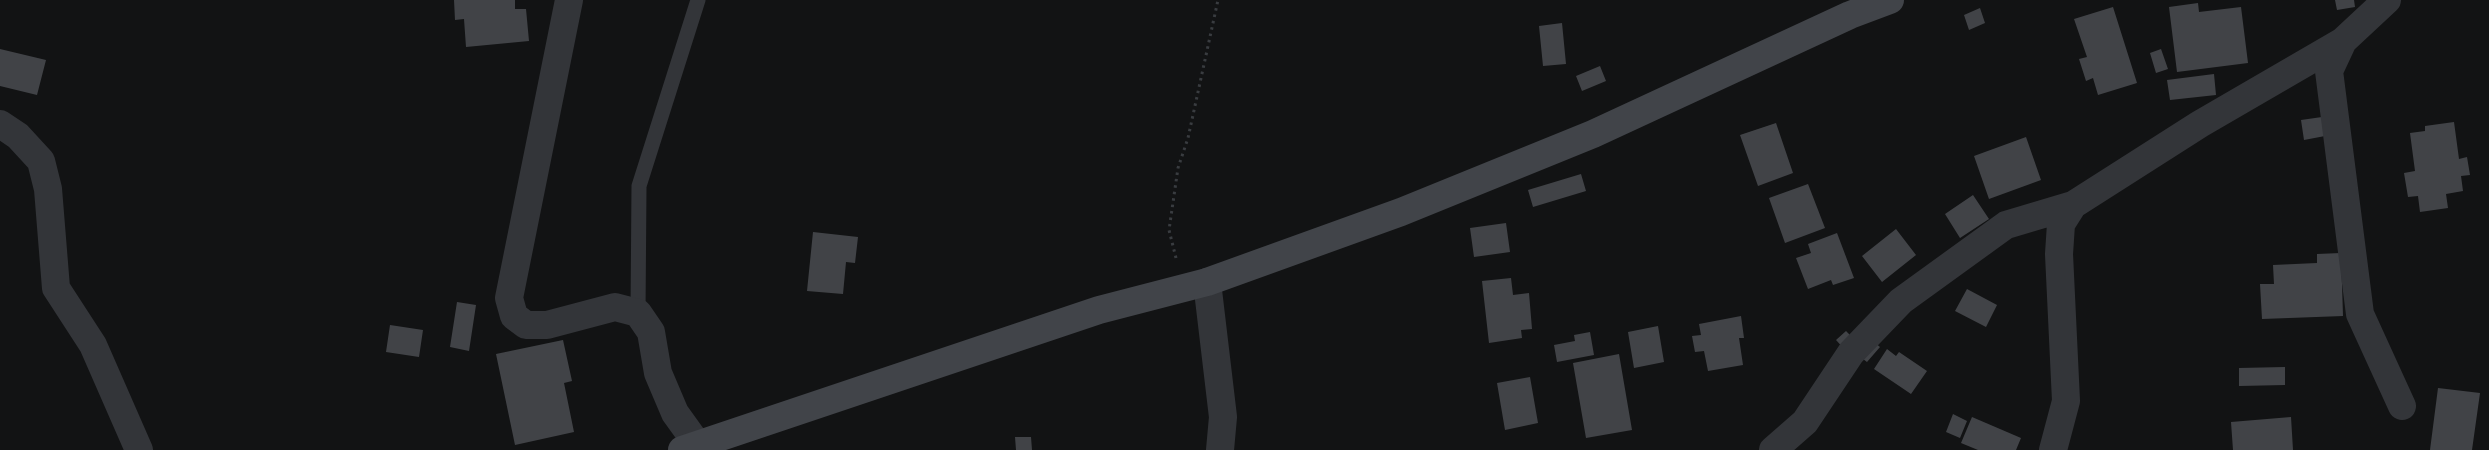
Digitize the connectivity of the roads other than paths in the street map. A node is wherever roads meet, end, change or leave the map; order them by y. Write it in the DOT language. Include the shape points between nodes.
graph roads {
  1 [pos="569,0"];
  2 [pos="698,0"];
  3 [pos="1890,0"];
  4 [pos="2387,0"];
  5 [pos="1849,7"];
  6 [pos="2343,41"];
  7 [pos="0,124"];
  8 [pos="2073,205"];
  9 [pos="1195,285"];
  10 [pos="638,313"];
  11 [pos="2402,406"];
  12 [pos="690,447"];
  13 [pos="139,450"];
  14 [pos="1220,450"];
  15 [pos="1773,450"];
  16 [pos="2053,450"];
  1 -- 10 [label="street" via="509,298 514,316 526,325 547,325 615,307"];
  2 -- 10 [label="lane" via="639,186"];
  3 -- 5 [label="street"];
  4 -- 6 [label="street"];
  5 -- 9 [label="street" via="1593,134 1401,212"];
  6 -- 8 [label="street" via="2200,124"];
  6 -- 11 [label="street" via="2329,71 2360,314"];
  7 -- 13 [label="street" via="18,136 40,161 48,189 56,288 93,345"];
  8 -- 15 [label="street" via="2006,225 1901,301 1851,354 1805,422"];
  8 -- 16 [label="street" via="2061,224 2059,254 2066,401"];
  9 -- 12 [label="street" via="1099,310"];
  9 -- 14 [label="street" via="1223,417"];
  10 -- 12 [label="street" via="651,332 658,372"];
}
